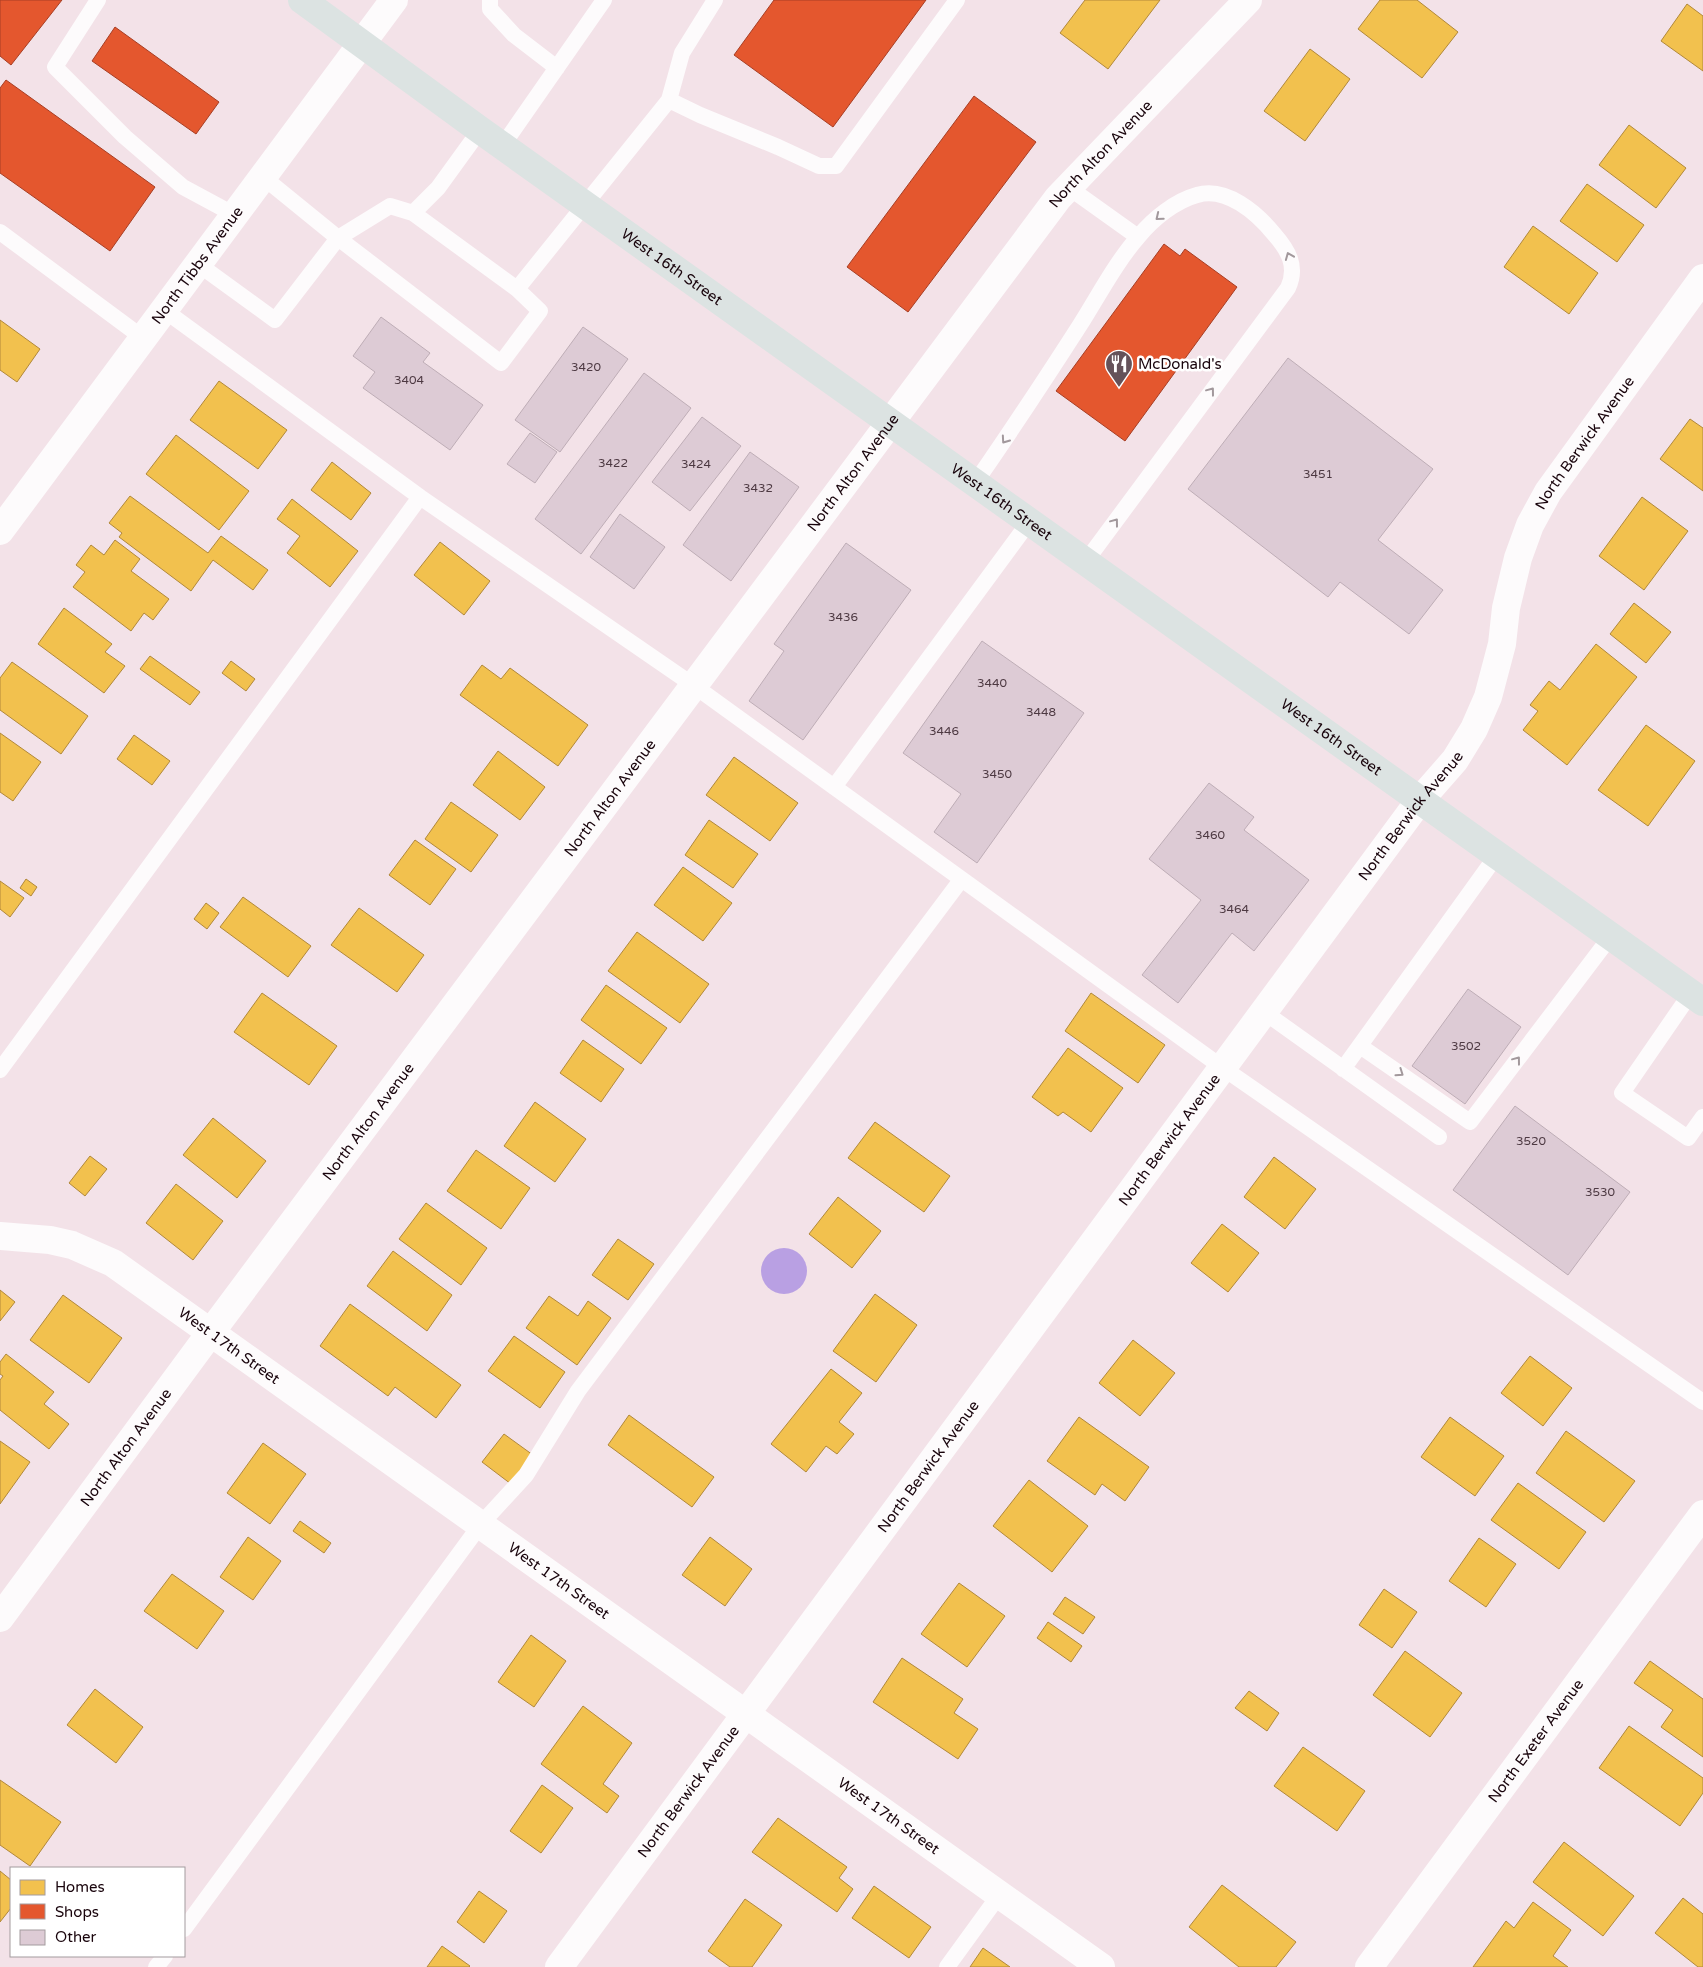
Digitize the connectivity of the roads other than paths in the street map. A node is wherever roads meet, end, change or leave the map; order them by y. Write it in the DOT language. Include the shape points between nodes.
graph roads {
  1 [pos="98,0"];
  2 [pos="302,0"];
  3 [pos="394,0"];
  4 [pos="490,0"];
  5 [pos="604,0"];
  6 [pos="716,0"];
  7 [pos="957,0"];
  8 [pos="1248,0"];
  9 [pos="362,44"];
  10 [pos="557,68"];
  11 [pos="669,100"];
  12 [pos="480,130"];
  13 [pos="502,145"];
  14 [pos="263,177"];
  15 [pos="1068,187"];
  16 [pos="585,204"];
  17 [pos="413,213"];
  18 [pos="235,215"];
  19 [pos="0,232"];
  20 [pos="1138,237"];
  21 [pos="338,238"];
  22 [pos="198,264"];
  23 [pos="1703,278"];
  24 [pos="517,289"];
  25 [pos="164,310"];
  26 [pos="143,338"];
  27 [pos="890,422"];
  28 [pos="975,483"];
  29 [pos="420,497"];
  30 [pos="1029,522"];
  31 [pos="0,530"];
  32 [pos="1086,561"];
  33 [pos="693,685"];
  34 [pos="834,788"];
  35 [pos="1420,800"];
  36 [pos="1497,855"];
  37 [pos="962,880"];
  38 [pos="1611,936"];
  39 [pos="1697,998"];
  40 [pos="1264,1012"];
  41 [pos="1360,1046"];
  42 [pos="1223,1068"];
  43 [pos="1343,1069"];
  44 [pos="0,1070"];
  45 [pos="1703,1117"];
  46 [pos="1439,1137"];
  47 [pos="0,1236"];
  48 [pos="211,1332"];
  49 [pos="1703,1402"];
  50 [pos="1703,1514"];
  51 [pos="481,1524"];
  52 [pos="0,1618"];
  53 [pos="746,1714"];
  54 [pos="1000,1894"];
  55 [pos="185,1929"];
  56 [pos="559,1967"];
  57 [pos="947,1967"];
  58 [pos="1101,1967"];
  59 [pos="1369,1967"];
  1 -- 18 [label="lane" via="55,67 126,137 183,187"];
  2 -- 9 [label="main road, West 16th Street"];
  3 -- 9 [label="street, North Tibbs Avenue"];
  4 -- 10 [label="lane" via="490,9 514,35"];
  5 -- 10 [label="lane"];
  6 -- 11 [label="lane" via="682,54"];
  7 -- 11 [label="lane" via="836,166 819,166"];
  8 -- 15 [label="street, North Alton Avenue"];
  9 -- 12 [label="main road, West 16th Street"];
  9 -- 14 [label="street, North Tibbs Avenue"];
  10 -- 13 [label="lane"];
  11 -- 16 [label="lane"];
  12 -- 13 [label="main road, West 16th Street"];
  12 -- 17 [label="lane" via="438,188"];
  13 -- 16 [label="main road, West 16th Street"];
  14 -- 18 [label="street, North Tibbs Avenue"];
  14 -- 21 [label="lane"];
  15 -- 20 [label="lane"];
  15 -- 27 [label="street, North Alton Avenue"];
  16 -- 24 [label="lane"];
  16 -- 27 [label="main road, West 16th Street"];
  17 -- 21 [label="lane" via="390,206"];
  17 -- 24 [label="lane"];
  18 -- 22 [label="street, North Tibbs Avenue"];
  19 -- 26 [label="lane"];
  20 -- 28 [label="lane, one-way"];
  32 -- 20 [label="lane, one-way" via="1293,277 1292,263 1285,246 1251,211 1226,196 1196,195 1169,208"];
  21 -- 22 [label="lane" via="275,320"];
  21 -- 24 [label="lane" via="501,363 540,311"];
  22 -- 25 [label="street, North Tibbs Avenue"];
  23 -- 35 [label="street, North Berwick Avenue" via="1568,462 1530,525 1518,558 1506,608 1502,644 1488,697 1455,760"];
  25 -- 26 [label="street, North Tibbs Avenue"];
  25 -- 29 [label="lane"];
  26 -- 31 [label="street, North Tibbs Avenue"];
  27 -- 28 [label="main road, West 16th Street"];
  27 -- 33 [label="street, North Alton Avenue"];
  28 -- 30 [label="main road, West 16th Street"];
  29 -- 33 [label="lane"];
  29 -- 44 [label="lane"];
  30 -- 32 [label="main road, West 16th Street"];
  30 -- 34 [label="lane"];
  32 -- 35 [label="main road, West 16th Street"];
  33 -- 34 [label="lane"];
  33 -- 48 [label="street, North Alton Avenue"];
  34 -- 37 [label="lane"];
  35 -- 36 [label="main road, West 16th Street"];
  35 -- 40 [label="street, North Berwick Avenue"];
  36 -- 38 [label="main road, West 16th Street"];
  36 -- 41 [label="lane"];
  37 -- 42 [label="lane"];
  37 -- 51 [label="lane" via="578,1391 526,1475"];
  38 -- 39 [label="main road, West 16th Street"];
  41 -- 38 [label="lane, one-way" via="1470,1122"];
  39 -- 45 [label="lane" via="1622,1093 1688,1138"];
  40 -- 42 [label="street, North Berwick Avenue"];
  40 -- 43 [label="lane"];
  41 -- 43 [label="lane"];
  42 -- 49 [label="lane"];
  42 -- 53 [label="street, North Berwick Avenue"];
  43 -- 46 [label="lane"];
  47 -- 48 [label="street, West 17th Street" via="50,1240 94,1254 113,1263"];
  48 -- 51 [label="street, West 17th Street"];
  48 -- 52 [label="street, North Alton Avenue"];
  50 -- 59 [label="street, North Exeter Avenue"];
  51 -- 53 [label="street, West 17th Street"];
  51 -- 55 [label="lane"];
  53 -- 54 [label="street, West 17th Street"];
  53 -- 56 [label="street, North Berwick Avenue"];
  54 -- 57 [label="lane"];
  54 -- 58 [label="street, West 17th Street"];
}
